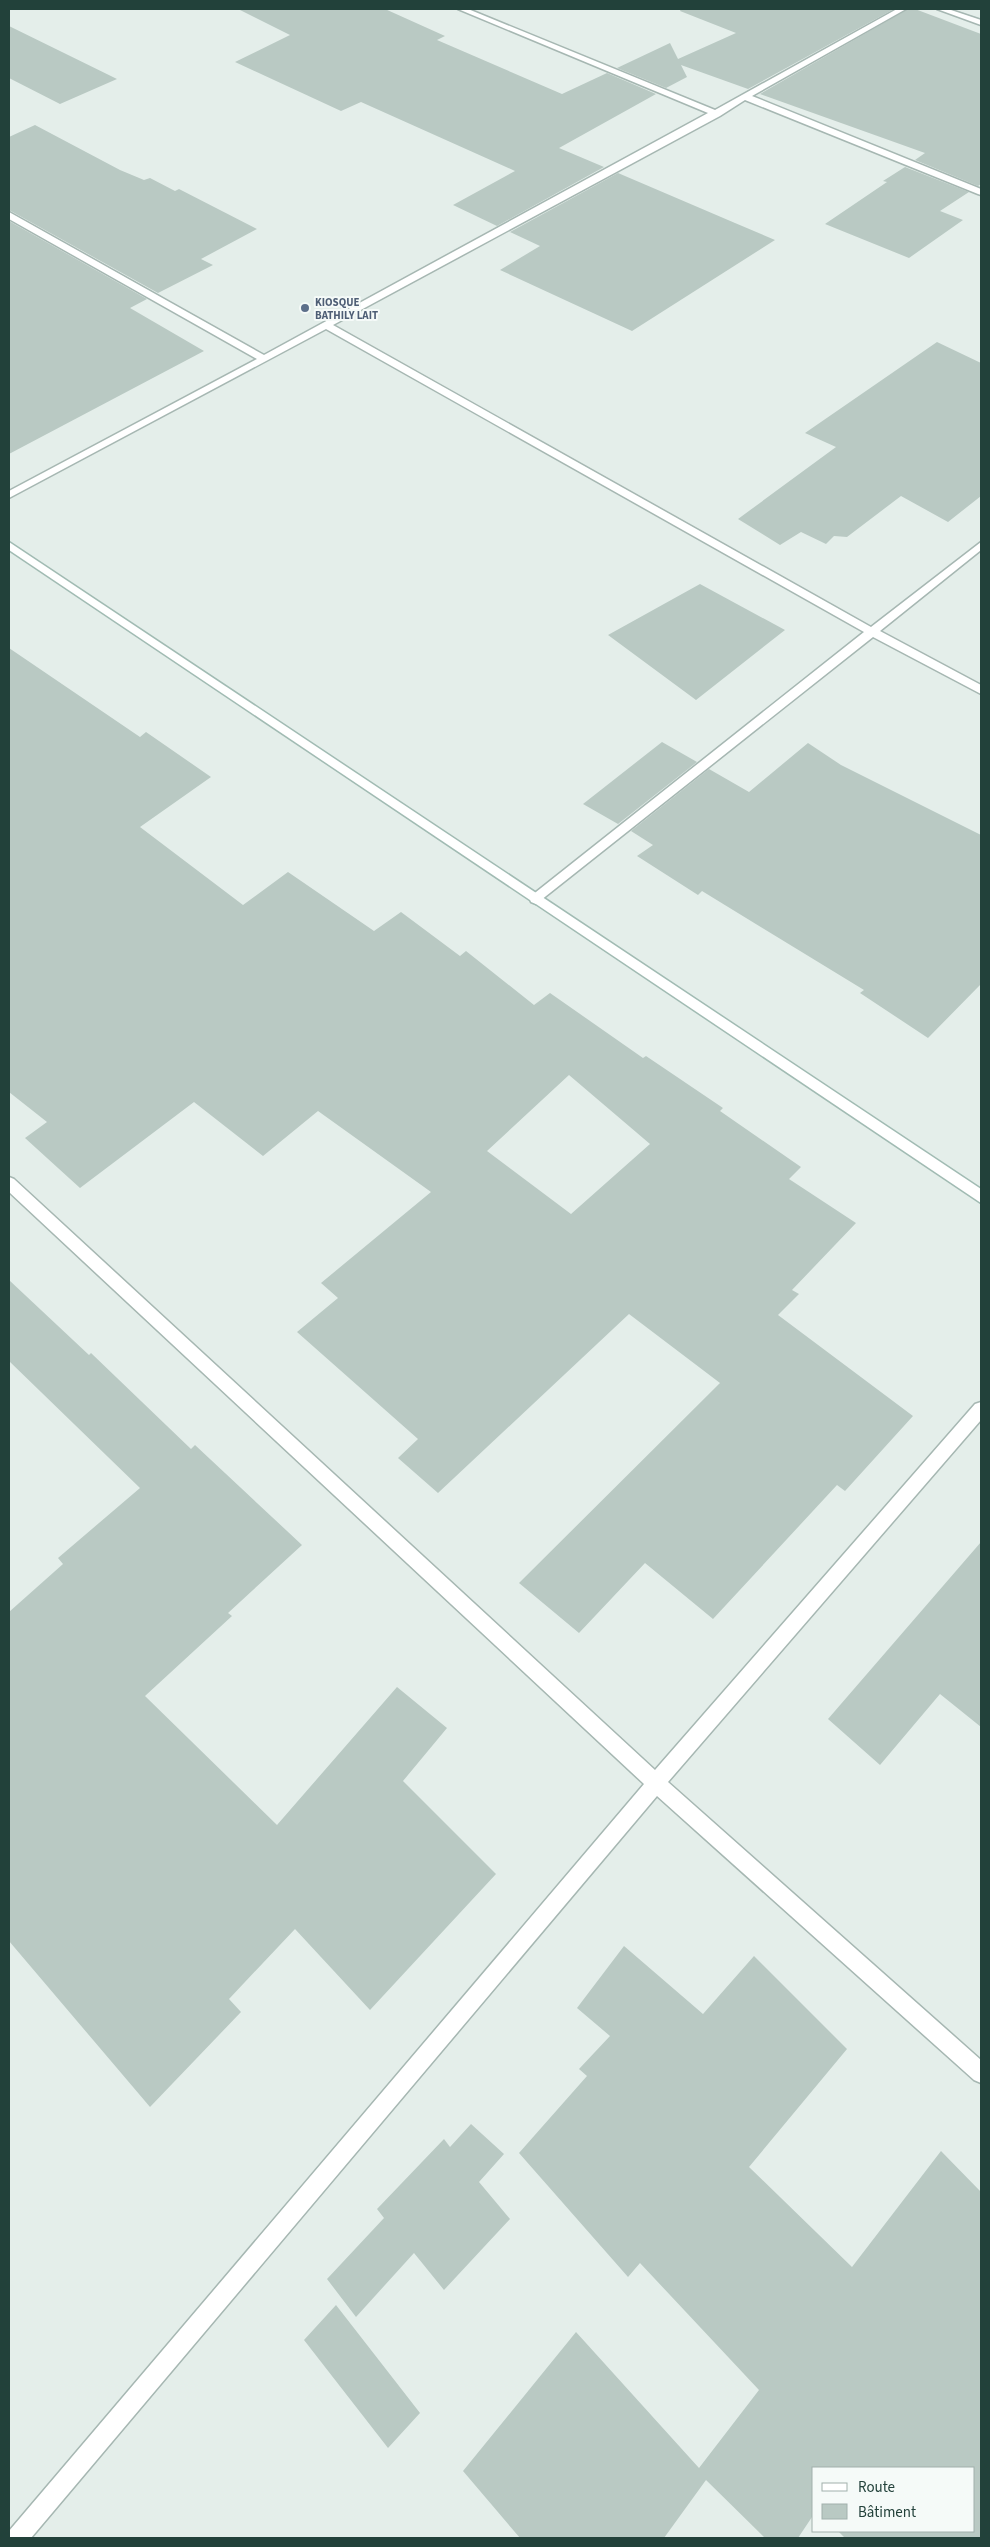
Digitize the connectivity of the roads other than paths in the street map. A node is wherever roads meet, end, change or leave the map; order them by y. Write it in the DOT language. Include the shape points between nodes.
graph roads {
  1 [pos="462,9"];
  2 [pos="902,9"];
  3 [pos="942,9"];
  4 [pos="981,23"];
  5 [pos="746,96"];
  6 [pos="717,114"];
  7 [pos="981,192"];
  8 [pos="9,215"];
  9 [pos="327,326"];
  10 [pos="265,359"];
  11 [pos="9,495"];
  12 [pos="981,544"];
  13 [pos="9,545"];
  14 [pos="872,632"];
  15 [pos="981,690"];
  16 [pos="536,899"];
  17 [pos="9,1183"];
  18 [pos="981,1198"];
  19 [pos="981,1409"];
  20 [pos="656,1783"];
  21 [pos="981,2073"];
  22 [pos="17,2538"];
  1 -- 6 [label="street"];
  2 -- 5 [label="street"];
  3 -- 4 [label="street"];
  5 -- 6 [label="street"];
  5 -- 7 [label="street"];
  6 -- 9 [label="street"];
  8 -- 10 [label="street"];
  9 -- 10 [label="street"];
  9 -- 14 [label="street"];
  10 -- 11 [label="street"];
  12 -- 14 [label="street"];
  13 -- 16 [label="street"];
  14 -- 15 [label="street"];
  14 -- 16 [label="street"];
  16 -- 18 [label="street"];
  17 -- 20 [label="street"];
  19 -- 20 [label="street"];
  20 -- 21 [label="street"];
  20 -- 22 [label="street"];
}
